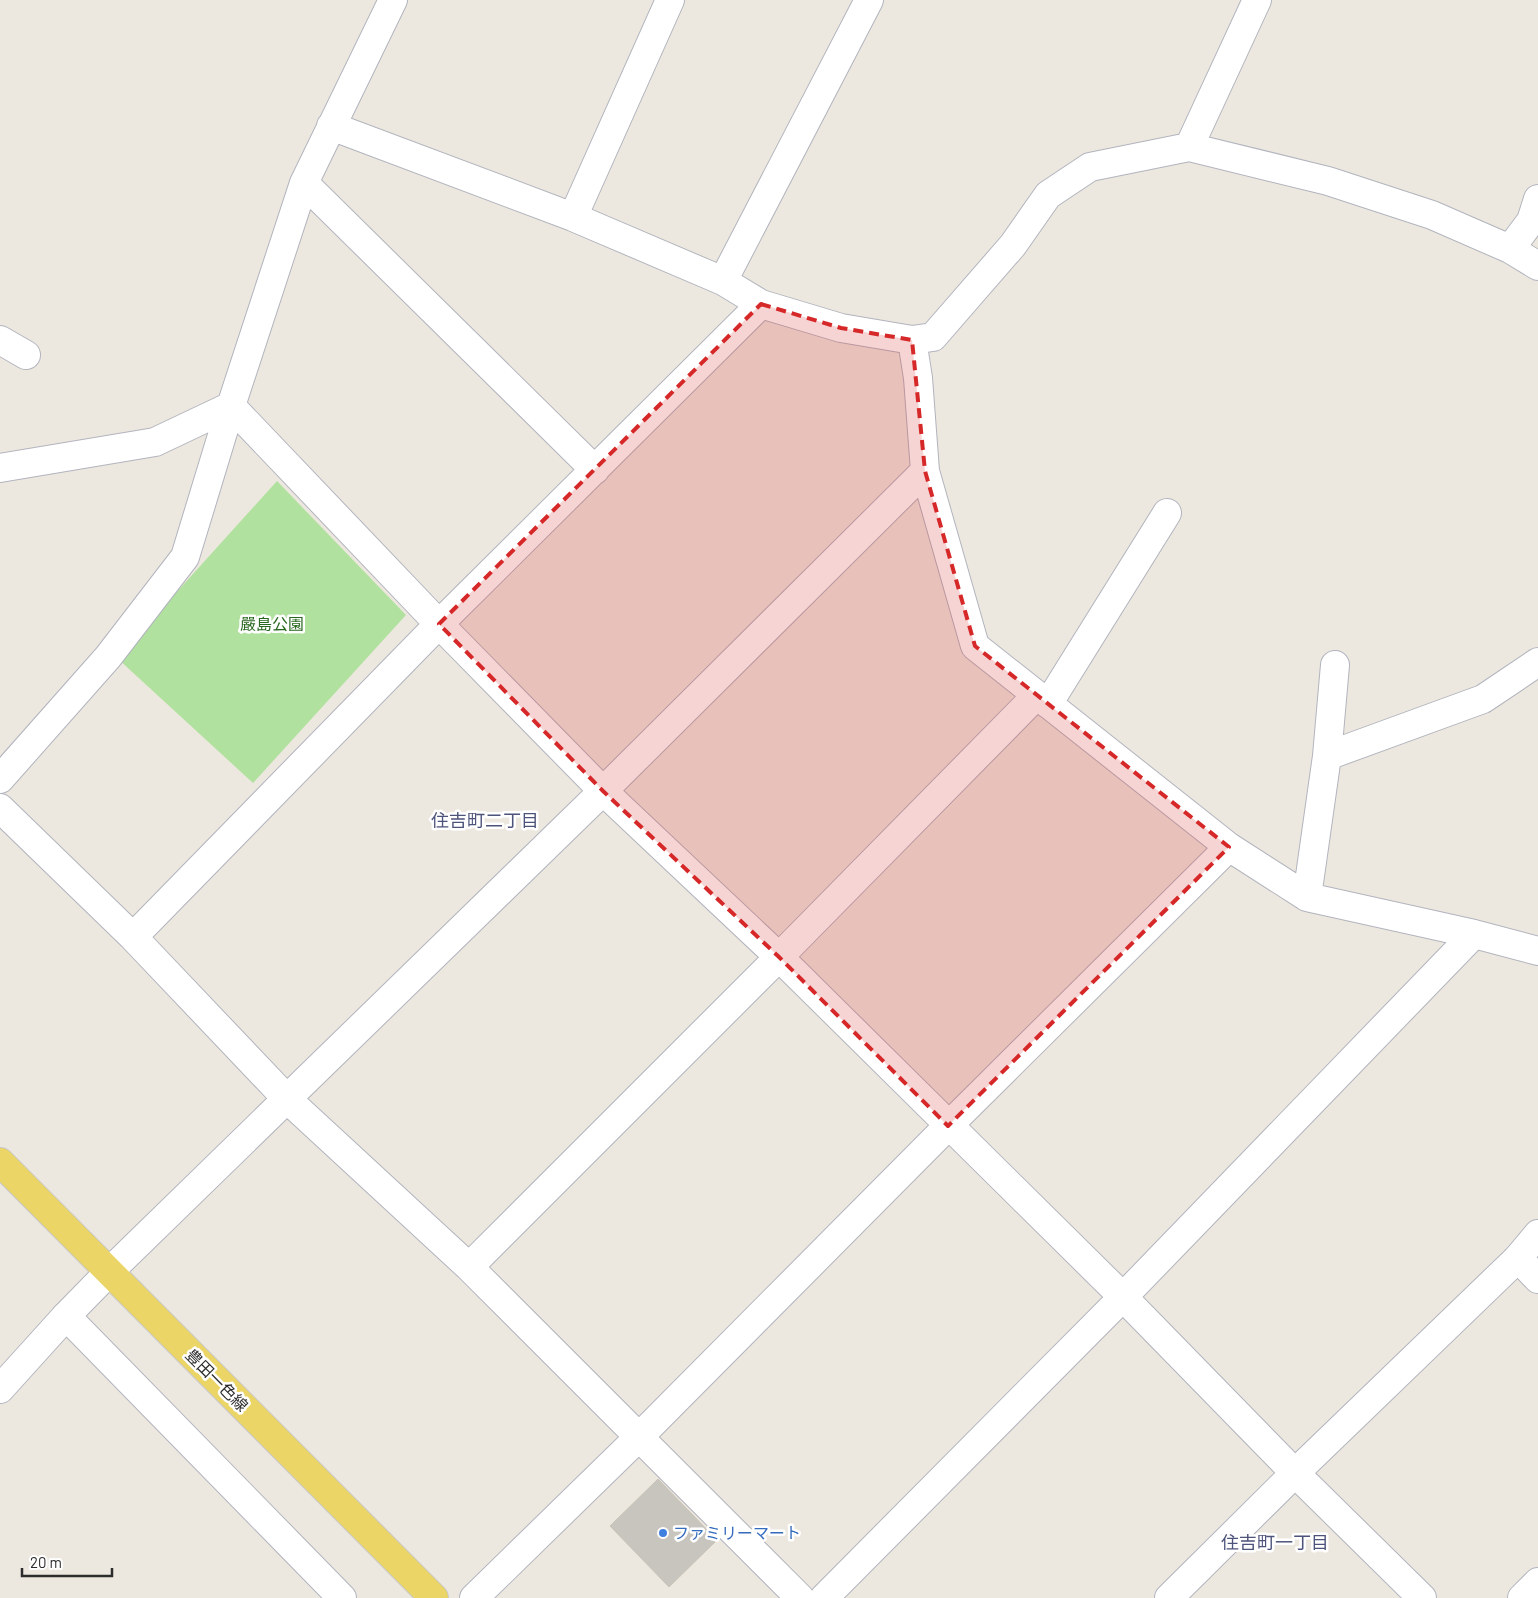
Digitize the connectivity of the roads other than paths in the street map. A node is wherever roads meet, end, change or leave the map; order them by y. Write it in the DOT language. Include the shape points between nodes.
graph roads {
  1 [pos="394,0"];
  2 [pos="670,0"];
  3 [pos="870,0"];
  4 [pos="1256,0"];
  5 [pos="331,126"];
  6 [pos="1189,147"];
  7 [pos="304,183"];
  8 [pos="1538,199"];
  9 [pos="573,217"];
  10 [pos="1510,249"];
  11 [pos="1538,266"];
  12 [pos="723,281"];
  13 [pos="761,304"];
  14 [pos="0,340"];
  15 [pos="912,340"];
  16 [pos="26,355"];
  17 [pos="231,406"];
  18 [pos="0,468"];
  19 [pos="595,470"];
  20 [pos="925,471"];
  21 [pos="1167,513"];
  22 [pos="440,624"];
  23 [pos="1538,662"];
  24 [pos="1335,665"];
  25 [pos="1042,700"];
  26 [pos="1327,756"];
  27 [pos="0,779"];
  28 [pos="603,792"];
  29 [pos="0,808"];
  30 [pos="1229,848"];
  31 [pos="1307,897"];
  32 [pos="1474,934"];
  33 [pos="133,937"];
  34 [pos="1538,950"];
  35 [pos="779,957"];
  36 [pos="287,1099"];
  37 [pos="948,1126"];
  38 [pos="0,1162"];
  39 [pos="1538,1234"];
  40 [pos="1518,1258"];
  41 [pos="469,1266"];
  42 [pos="110,1272"];
  43 [pos="1538,1279"];
  44 [pos="1123,1298"];
  45 [pos="66,1316"];
  46 [pos="0,1389"];
  47 [pos="639,1437"];
  48 [pos="1294,1473"];
  49 [pos="1538,1582"];
  50 [pos="342,1598"];
  51 [pos="434,1598"];
  52 [pos="474,1598"];
  53 [pos="800,1598"];
  54 [pos="824,1598"];
  55 [pos="1169,1598"];
  56 [pos="1422,1598"];
  57 [pos="1522,1598"];
  1 -- 5 [label="street"];
  2 -- 9 [label="street"];
  3 -- 12 [label="street"];
  4 -- 6 [label="street"];
  5 -- 7 [label="street"];
  5 -- 9 [label="street"];
  6 -- 10 [label="street" via="1328,180 1432,215"];
  6 -- 15 [label="street" via="1090,167 1048,195 1013,245 933,336"];
  7 -- 17 [label="street"];
  7 -- 19 [label="street"];
  8 -- 10 [label="street" via="1531,221"];
  9 -- 12 [label="street"];
  10 -- 11 [label="street"];
  12 -- 13 [label="street"];
  13 -- 15 [label="street" via="842,328"];
  13 -- 19 [label="street"];
  14 -- 16 [label="street"];
  15 -- 20 [label="street"];
  17 -- 18 [label="street" via="155,442"];
  17 -- 22 [label="street"];
  17 -- 27 [label="street" via="184,556 108,657"];
  19 -- 22 [label="street"];
  20 -- 25 [label="street" via="975,646"];
  20 -- 28 [label="street"];
  21 -- 25 [label="street"];
  22 -- 28 [label="street"];
  22 -- 33 [label="street"];
  23 -- 26 [label="street" via="1483,699"];
  24 -- 26 [label="street"];
  25 -- 30 [label="street"];
  25 -- 35 [label="street"];
  26 -- 31 [label="street"];
  28 -- 35 [label="street"];
  28 -- 36 [label="street"];
  29 -- 33 [label="street"];
  30 -- 31 [label="street"];
  30 -- 37 [label="street"];
  31 -- 32 [label="street"];
  32 -- 34 [label="street"];
  32 -- 44 [label="street"];
  33 -- 36 [label="street"];
  35 -- 37 [label="street"];
  35 -- 41 [label="street"];
  36 -- 41 [label="street"];
  36 -- 42 [label="street"];
  37 -- 44 [label="street"];
  37 -- 47 [label="street"];
  38 -- 42 [label="main road, 豊田一色線"];
  39 -- 40 [label="street"];
  40 -- 43 [label="street"];
  40 -- 48 [label="street"];
  41 -- 47 [label="street"];
  42 -- 45 [label="street"];
  42 -- 51 [label="main road, 豊田一色線"];
  44 -- 48 [label="street"];
  44 -- 54 [label="street"];
  45 -- 46 [label="street"];
  45 -- 50 [label="street"];
  47 -- 52 [label="street"];
  47 -- 53 [label="street"];
  48 -- 55 [label="street"];
  48 -- 56 [label="street"];
  49 -- 57 [label="street"];
}
